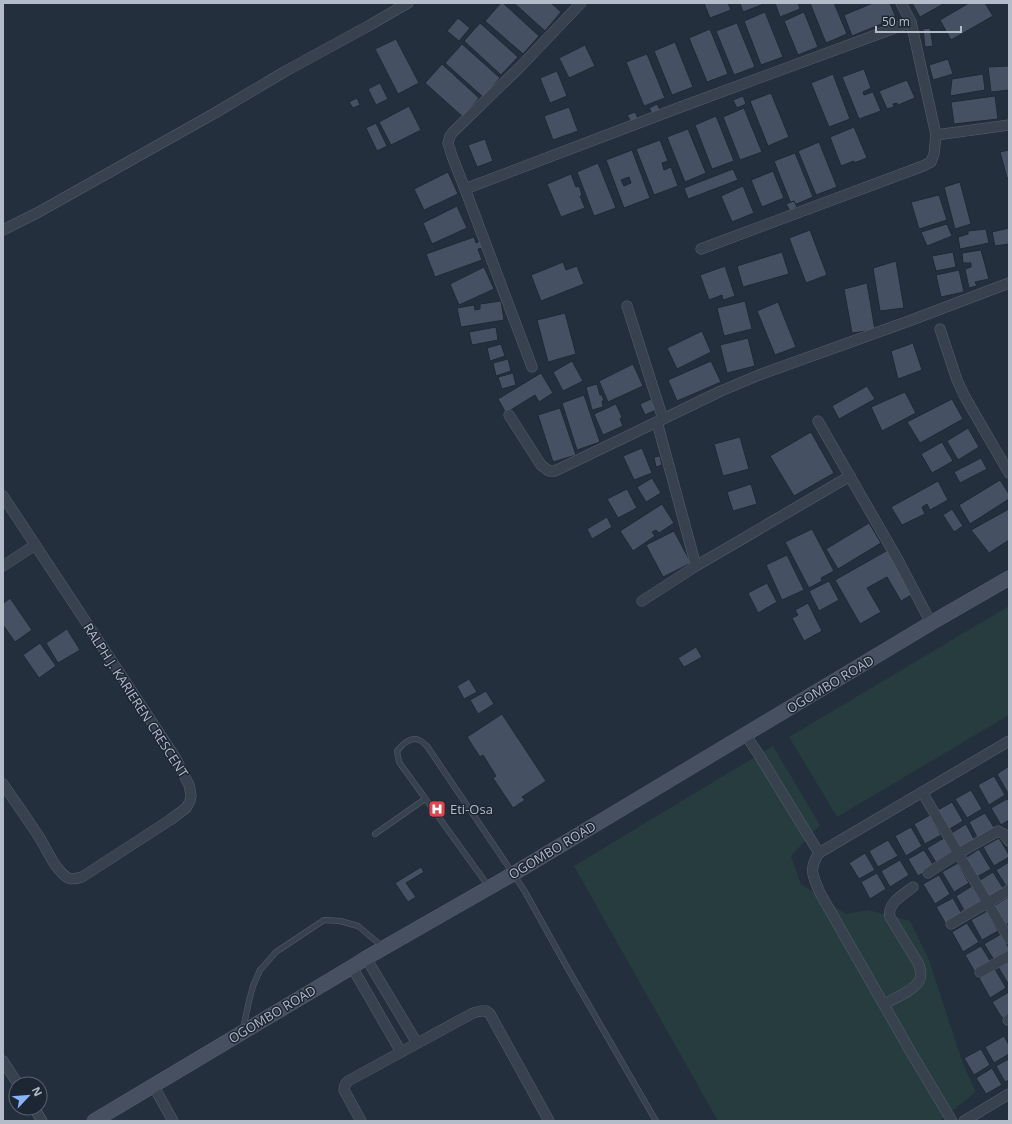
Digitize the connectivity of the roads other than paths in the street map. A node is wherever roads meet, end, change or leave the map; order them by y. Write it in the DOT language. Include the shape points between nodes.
graph roads {
  1 [pos="408,3"];
  2 [pos="581,3"];
  3 [pos="901,3"];
  4 [pos="911,22"];
  5 [pos="1009,125"];
  6 [pos="936,135"];
  7 [pos="465,189"];
  8 [pos="3,230"];
  9 [pos="701,249"];
  10 [pos="1009,283"];
  11 [pos="627,306"];
  12 [pos="940,329"];
  13 [pos="532,367"];
  14 [pos="509,415"];
  15 [pos="660,420"];
  16 [pos="818,421"];
  17 [pos="1009,473"];
  18 [pos="850,476"];
  19 [pos="3,496"];
  20 [pos="35,544"];
  21 [pos="3,566"];
  22 [pos="696,566"];
  23 [pos="1009,578"];
  24 [pos="642,601"];
  25 [pos="931,623"];
  26 [pos="745,734"];
  27 [pos="1009,741"];
  28 [pos="3,784"];
  29 [pos="922,792"];
  30 [pos="425,799"];
  31 [pos="1009,827"];
  32 [pos="998,831"];
  33 [pos="375,834"];
  34 [pos="1009,842"];
  35 [pos="819,852"];
  36 [pos="959,853"];
  37 [pos="928,873"];
  38 [pos="513,874"];
  39 [pos="489,887"];
  40 [pos="913,887"];
  41 [pos="1009,890"];
  42 [pos="988,903"];
  43 [pos="952,924"];
  44 [pos="1009,940"];
  45 [pos="384,948"];
  46 [pos="1009,956"];
  47 [pos="366,958"];
  48 [pos="352,967"];
  49 [pos="980,972"];
  50 [pos="884,1004"];
  51 [pos="242,1032"];
  52 [pos="417,1043"];
  53 [pos="401,1052"];
  54 [pos="3,1061"];
  55 [pos="13,1076"];
  56 [pos="153,1086"];
  57 [pos="1009,1094"];
  58 [pos="94,1121"];
  59 [pos="173,1121"];
  60 [pos="361,1121"];
  61 [pos="549,1121"];
  62 [pos="656,1121"];
  63 [pos="952,1121"];
  64 [pos="964,1121"];
  1 -- 8 [label="street"];
  2 -- 7 [label="street" via="450,136 448,143"];
  3 -- 4 [label="street"];
  4 -- 6 [label="street"];
  4 -- 7 [label="street"];
  5 -- 6 [label="street"];
  6 -- 9 [label="street" via="933,159 928,164"];
  7 -- 13 [label="street"];
  10 -- 15 [label="street" via="759,375"];
  11 -- 15 [label="street"];
  12 -- 17 [label="street" via="959,385"];
  14 -- 15 [label="street" via="541,465 552,471"];
  15 -- 22 [label="street"];
  16 -- 18 [label="street"];
  18 -- 22 [label="street"];
  18 -- 25 [label="street"];
  19 -- 20 [label="street, RALPH J. KARIEREN CRESCENT"];
  20 -- 21 [label="street"];
  20 -- 28 [label="street, RALPH J. KARIEREN CRESCENT" via="175,757 189,785 191,795 186,808 170,820 82,877 70,879 63,875"];
  22 -- 24 [label="street"];
  23 -- 25 [label="main road, OGOMBO ROAD"];
  25 -- 26 [label="main road, OGOMBO ROAD"];
  26 -- 35 [label="street"];
  26 -- 38 [label="main road, OGOMBO ROAD"];
  27 -- 29 [label="street"];
  29 -- 35 [label="street"];
  29 -- 36 [label="street"];
  30 -- 33 [label="lane"];
  30 -- 38 [label="lane" via="399,762 397,751 412,739 427,746"];
  30 -- 39 [label="lane"];
  31 -- 32 [label="street"];
  32 -- 34 [label="street" via="1004,834"];
  32 -- 36 [label="street"];
  35 -- 50 [label="street" via="812,868 820,893"];
  36 -- 37 [label="street"];
  36 -- 42 [label="street"];
  38 -- 39 [label="main road, OGOMBO ROAD"];
  38 -- 62 [label="lane"];
  39 -- 45 [label="main road, OGOMBO ROAD"];
  40 -- 50 [label="street" via="895,902 889,913 918,963 921,978 911,989"];
  41 -- 42 [label="street"];
  42 -- 43 [label="street"];
  42 -- 44 [label="street"];
  45 -- 47 [label="main road, OGOMBO ROAD"];
  45 -- 51 [label="lane" via="358,926 324,920 276,952 260,970 248,1001"];
  46 -- 49 [label="street"];
  47 -- 48 [label="main road, OGOMBO ROAD"];
  47 -- 52 [label="street"];
  48 -- 51 [label="main road, OGOMBO ROAD"];
  48 -- 53 [label="street"];
  50 -- 63 [label="street"];
  51 -- 56 [label="main road, OGOMBO ROAD"];
  52 -- 53 [label="street"];
  52 -- 61 [label="street" via="473,1014 486,1011"];
  53 -- 60 [label="street" via="345,1085 344,1090"];
  54 -- 55 [label="street"];
  56 -- 58 [label="main road, OGOMBO ROAD"];
  56 -- 59 [label="street"];
  57 -- 64 [label="street"];
}
